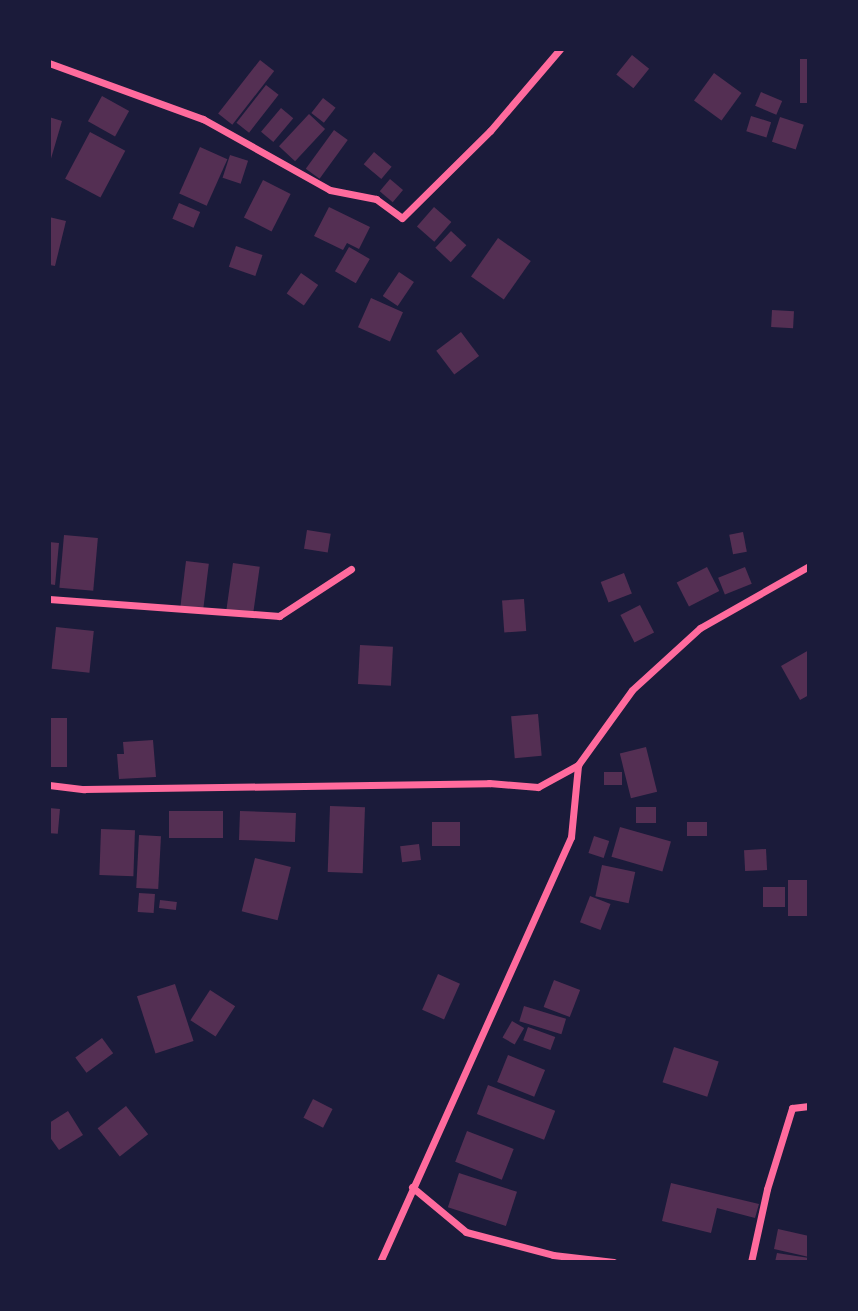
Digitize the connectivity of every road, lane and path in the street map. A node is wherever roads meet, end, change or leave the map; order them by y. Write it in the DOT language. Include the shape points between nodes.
graph roads {
  1 [pos="560,49"];
  2 [pos="49,62"];
  3 [pos="809,566"];
  4 [pos="351,569"];
  5 [pos="49,599"];
  6 [pos="578,765"];
  7 [pos="49,785"];
  8 [pos="809,1106"];
  9 [pos="412,1188"];
  10 [pos="380,1262"];
  11 [pos="614,1262"];
  12 [pos="751,1262"];
  1 -- 2 [label="street" via="490,131 402,218 376,199 330,190 203,119"];
  3 -- 6 [label="street" via="700,628 632,690"];
  4 -- 5 [label="street" via="279,617"];
  6 -- 7 [label="street" via="538,787 489,783 84,789"];
  6 -- 9 [label="street" via="571,836"];
  8 -- 12 [label="street" via="792,1108 766,1189"];
  9 -- 10 [label="street"];
  9 -- 11 [label="street" via="466,1232 553,1255"];
}
